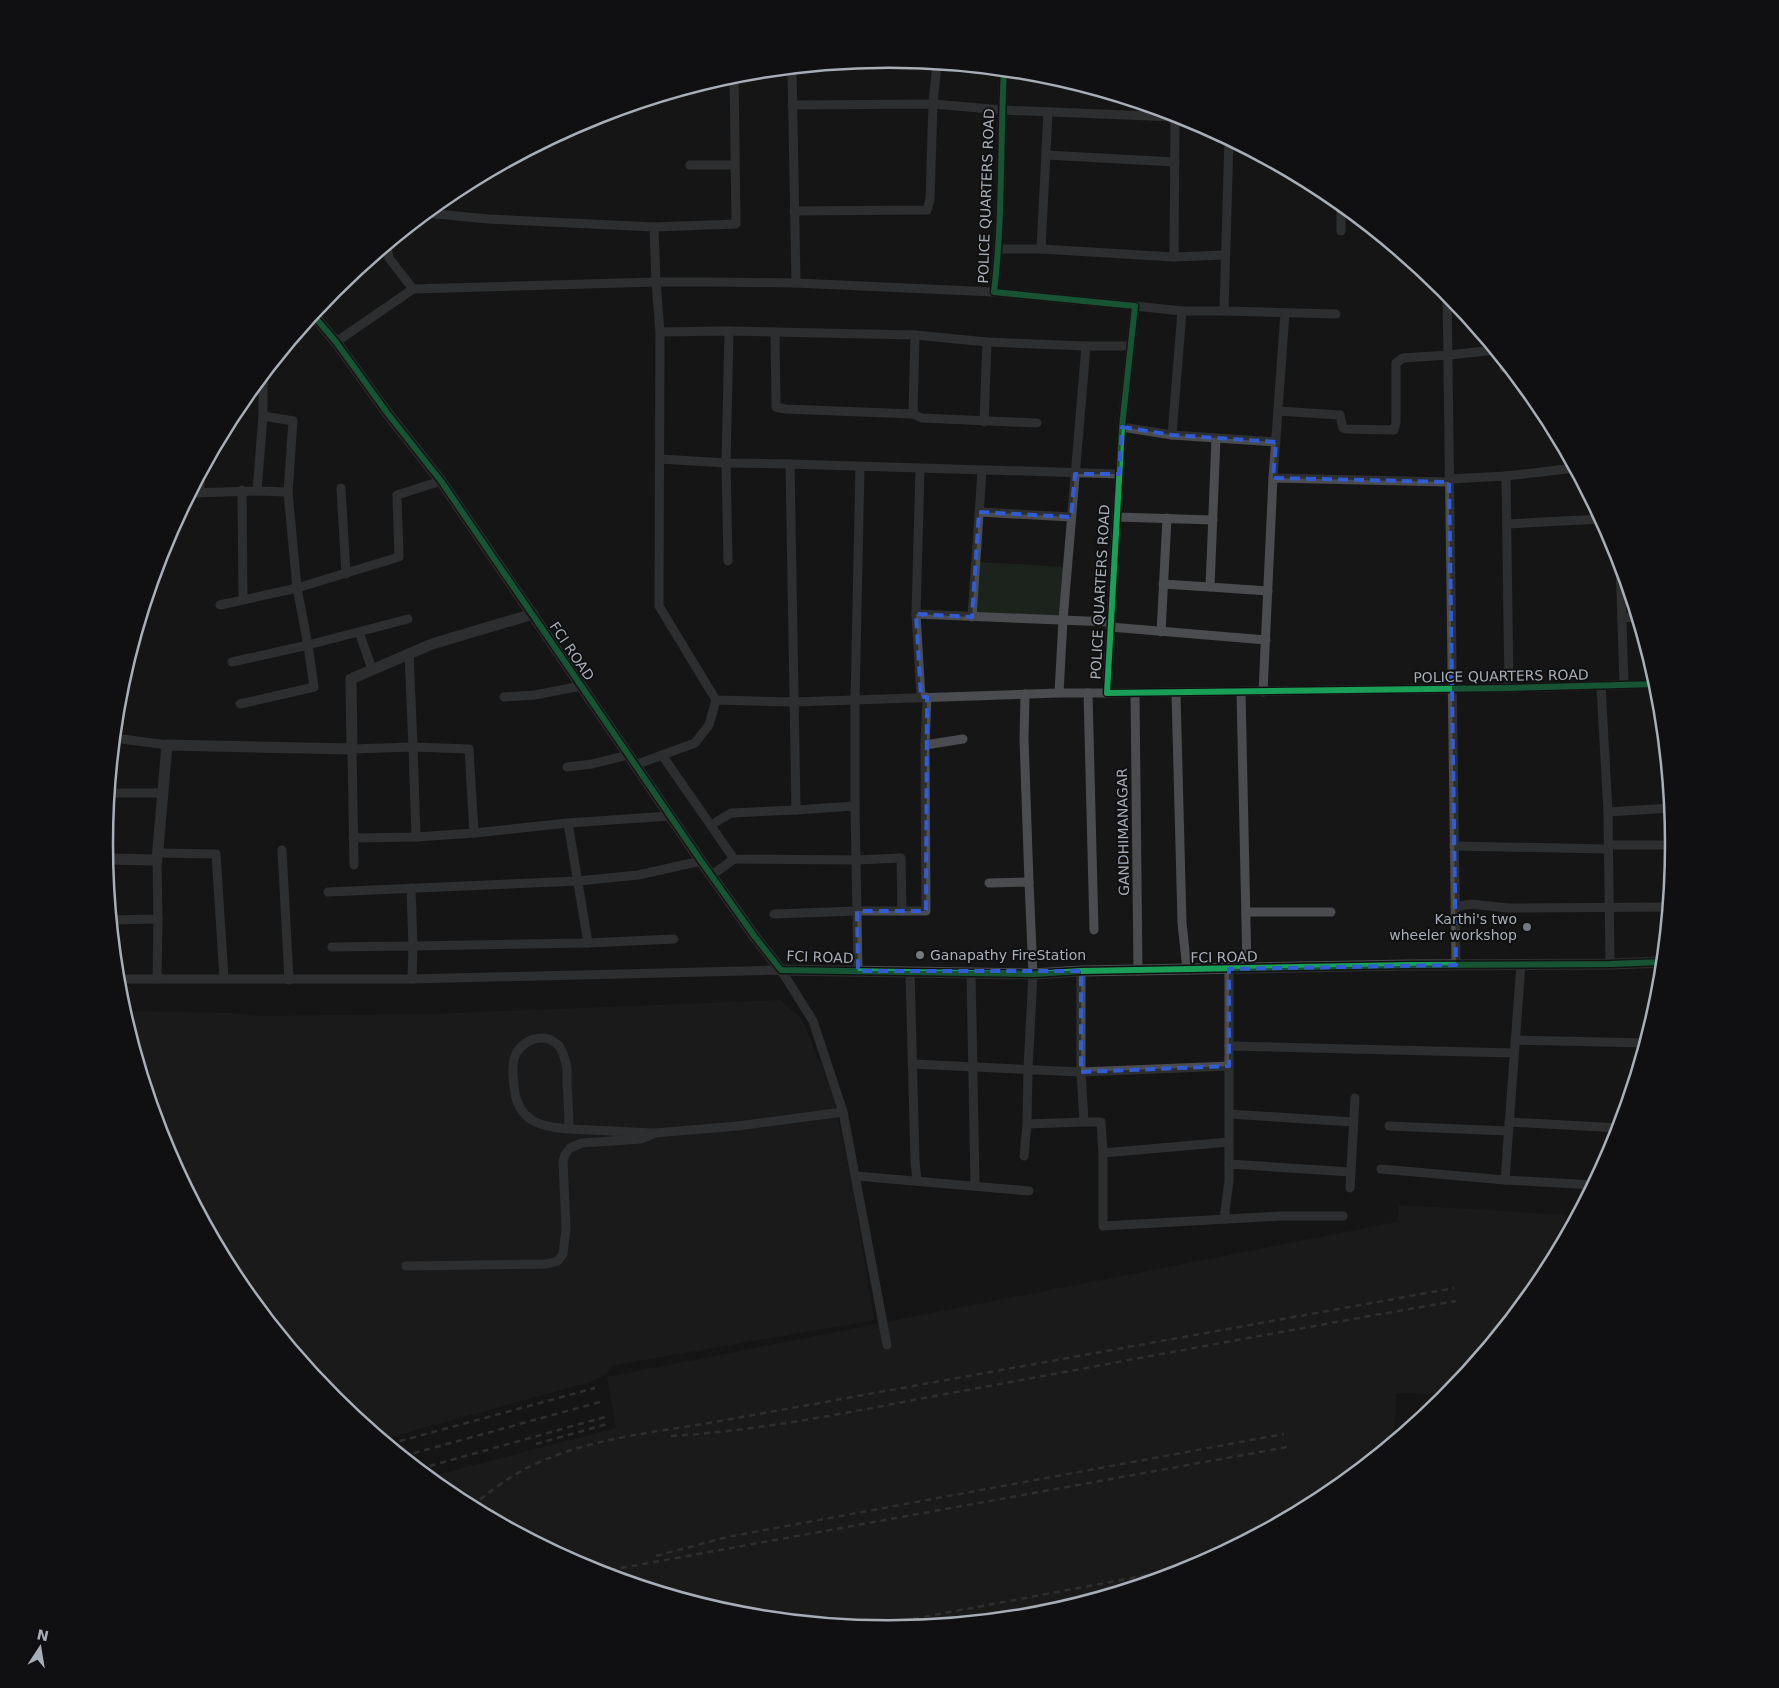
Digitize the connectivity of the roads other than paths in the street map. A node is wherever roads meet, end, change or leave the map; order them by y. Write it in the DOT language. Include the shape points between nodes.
graph roads {
  1 [pos="936,69"];
  2 [pos="792,74"];
  3 [pos="1004,76"];
  4 [pos="734,83"];
  5 [pos="933,104"];
  6 [pos="792,105"];
  7 [pos="1002,110"];
  8 [pos="1048,112"];
  9 [pos="1156,115"];
  10 [pos="1175,122"];
  11 [pos="1229,146"];
  12 [pos="1046,155"];
  13 [pos="1175,162"];
  14 [pos="690,165"];
  15 [pos="734,165"];
  16 [pos="794,211"];
  17 [pos="1341,212"];
  18 [pos="436,214"];
  19 [pos="654,227"];
  20 [pos="1340,231"];
  21 [pos="999,249"];
  22 [pos="1040,249"];
  23 [pos="388,252"];
  24 [pos="1225,255"];
  25 [pos="1174,258"];
  26 [pos="656,282"];
  27 [pos="796,282"];
  28 [pos="413,289"];
  29 [pos="994,292"];
  30 [pos="1447,304"];
  31 [pos="1135,306"];
  32 [pos="1182,310"];
  33 [pos="1224,311"];
  34 [pos="1285,313"];
  35 [pos="1336,314"];
  36 [pos="317,320"];
  37 [pos="729,331"];
  38 [pos="660,332"];
  39 [pos="775,332"];
  40 [pos="915,335"];
  41 [pos="336,342"];
  42 [pos="987,342"];
  43 [pos="1086,346"];
  44 [pos="1131,346"];
  45 [pos="1489,351"];
  46 [pos="1449,355"];
  47 [pos="263,385"];
  48 [pos="1278,411"];
  49 [pos="913,414"];
  50 [pos="263,416"];
  51 [pos="984,422"];
  52 [pos="1037,423"];
  53 [pos="1122,427"];
  54 [pos="1172,435"];
  55 [pos="1216,438"];
  56 [pos="1276,442"];
  57 [pos="660,459"];
  58 [pos="726,463"];
  59 [pos="790,464"];
  60 [pos="860,467"];
  61 [pos="920,469"];
  62 [pos="1569,469"];
  63 [pos="982,471"];
  64 [pos="1075,474"];
  65 [pos="1120,474"];
  66 [pos="1506,476"];
  67 [pos="1273,478"];
  68 [pos="441,481"];
  69 [pos="1449,481"];
  70 [pos="341,488"];
  71 [pos="242,490"];
  72 [pos="257,490"];
  73 [pos="288,492"];
  74 [pos="197,493"];
  75 [pos="980,512"];
  76 [pos="1071,517"];
  77 [pos="1117,517"];
  78 [pos="1167,518"];
  79 [pos="1213,520"];
  80 [pos="1595,520"];
  81 [pos="1507,524"];
  82 [pos="728,561"];
  83 [pos="346,574"];
  84 [pos="1621,583"];
  85 [pos="1163,584"];
  86 [pos="1210,587"];
  87 [pos="297,588"];
  88 [pos="1268,591"];
  89 [pos="243,599"];
  90 [pos="220,605"];
  91 [pos="532,614"];
  92 [pos="916,614"];
  93 [pos="972,617"];
  94 [pos="1632,617"];
  95 [pos="1622,618"];
  96 [pos="408,619"];
  97 [pos="1063,620"];
  98 [pos="1110,625"];
  99 [pos="359,632"];
  100 [pos="1161,632"];
  101 [pos="1266,640"];
  102 [pos="308,645"];
  103 [pos="409,653"];
  104 [pos="232,662"];
  105 [pos="372,669"];
  106 [pos="1649,685"];
  107 [pos="581,686"];
  108 [pos="1601,686"];
  109 [pos="1624,686"];
  110 [pos="1509,688"];
  111 [pos="1452,689"];
  112 [pos="1241,692"];
  113 [pos="1263,692"];
  114 [pos="1059,693"];
  115 [pos="1088,693"];
  116 [pos="1107,693"];
  117 [pos="1135,693"];
  118 [pos="1176,693"];
  119 [pos="1025,694"];
  120 [pos="924,697"];
  121 [pos="504,698"];
  122 [pos="716,700"];
  123 [pos="855,700"];
  124 [pos="794,702"];
  125 [pos="240,704"];
  126 [pos="121,739"];
  127 [pos="963,739"];
  128 [pos="168,745"];
  129 [pos="925,745"];
  130 [pos="413,747"];
  131 [pos="352,749"];
  132 [pos="628,755"];
  133 [pos="662,755"];
  134 [pos="635,765"];
  135 [pos="567,767"];
  136 [pos="115,793"];
  137 [pos="163,793"];
  138 [pos="855,806"];
  139 [pos="1665,808"];
  140 [pos="796,810"];
  141 [pos="1608,812"];
  142 [pos="670,816"];
  143 [pos="568,823"];
  144 [pos="711,824"];
  145 [pos="474,833"];
  146 [pos="416,837"];
  147 [pos="353,838"];
  148 [pos="1666,845"];
  149 [pos="1454,846"];
  150 [pos="1608,847"];
  151 [pos="282,850"];
  152 [pos="158,857"];
  153 [pos="114,859"];
  154 [pos="734,859"];
  155 [pos="856,860"];
  156 [pos="701,861"];
  157 [pos="354,865"];
  158 [pos="712,875"];
  159 [pos="578,881"];
  160 [pos="988,882"];
  161 [pos="1029,882"];
  162 [pos="411,888"];
  163 [pos="328,892"];
  164 [pos="1455,907"];
  165 [pos="1608,907"];
  166 [pos="1663,907"];
  167 [pos="857,911"];
  168 [pos="902,911"];
  169 [pos="1246,912"];
  170 [pos="1331,912"];
  171 [pos="774,914"];
  172 [pos="158,919"];
  173 [pos="117,920"];
  174 [pos="1094,930"];
  175 [pos="674,939"];
  176 [pos="588,943"];
  177 [pos="413,946"];
  178 [pos="332,947"];
  179 [pos="1656,962"];
  180 [pos="1456,964"];
  181 [pos="1521,964"];
  182 [pos="1610,964"];
  183 [pos="1247,968"];
  184 [pos="1229,969"];
  185 [pos="780,970"];
  186 [pos="1187,970"];
  187 [pos="1081,971"];
  188 [pos="1138,971"];
  189 [pos="858,972"];
  190 [pos="910,972"];
  191 [pos="971,972"];
  192 [pos="1032,974"];
  193 [pos="224,978"];
  194 [pos="125,979"];
  195 [pos="157,979"];
  196 [pos="412,979"];
  197 [pos="289,980"];
  198 [pos="1515,1040"];
  199 [pos="1640,1043"];
  200 [pos="1229,1046"];
  201 [pos="1514,1053"];
  202 [pos="912,1064"];
  203 [pos="972,1066"];
  204 [pos="1229,1066"];
  205 [pos="1028,1069"];
  206 [pos="1081,1072"];
  207 [pos="1355,1098"];
  208 [pos="843,1112"];
  209 [pos="1229,1114"];
  210 [pos="1084,1122"];
  211 [pos="1354,1122"];
  212 [pos="1027,1124"];
  213 [pos="1389,1126"];
  214 [pos="1509,1127"];
  215 [pos="1612,1128"];
  216 [pos="569,1129"];
  217 [pos="655,1133"];
  218 [pos="1229,1142"];
  219 [pos="1103,1153"];
  220 [pos="1024,1156"];
  221 [pos="1229,1164"];
  222 [pos="1381,1169"];
  223 [pos="1351,1172"];
  224 [pos="856,1176"];
  225 [pos="1505,1180"];
  226 [pos="918,1181"];
  227 [pos="975,1185"];
  228 [pos="1587,1185"];
  229 [pos="1350,1188"];
  230 [pos="1029,1191"];
  231 [pos="1343,1216"];
  232 [pos="1224,1219"];
  233 [pos="406,1266"];
  234 [pos="887,1345"];
  1 -- 5 [label="street"];
  2 -- 6 [label="street"];
  3 -- 7 [label="street, POLICE QUARTERS ROAD"];
  4 -- 15 [label="street"];
  5 -- 6 [label="street"];
  5 -- 7 [label="street"];
  5 -- 16 [label="street" via="930,199 926,210"];
  6 -- 16 [label="street"];
  7 -- 8 [label="street"];
  7 -- 21 [label="street, POLICE QUARTERS ROAD"];
  8 -- 9 [label="street"];
  8 -- 12 [label="street"];
  10 -- 13 [label="street"];
  11 -- 24 [label="street"];
  12 -- 13 [label="street"];
  12 -- 22 [label="street"];
  13 -- 25 [label="street"];
  14 -- 15 [label="street"];
  15 -- 19 [label="street" via="736,224"];
  16 -- 27 [label="street"];
  17 -- 20 [label="street"];
  18 -- 19 [label="street"];
  19 -- 26 [label="street"];
  21 -- 22 [label="street"];
  21 -- 29 [label="street, POLICE QUARTERS ROAD"];
  22 -- 25 [label="street"];
  23 -- 28 [label="street" via="389,258"];
  24 -- 25 [label="street"];
  24 -- 33 [label="street"];
  26 -- 27 [label="street"];
  26 -- 28 [label="street"];
  26 -- 38 [label="street"];
  27 -- 29 [label="street"];
  28 -- 41 [label="street"];
  29 -- 31 [label="street, POLICE QUARTERS ROAD"];
  30 -- 46 [label="street"];
  31 -- 32 [label="street"];
  31 -- 44 [label="street, POLICE QUARTERS ROAD"];
  32 -- 33 [label="street"];
  32 -- 54 [label="street"];
  33 -- 34 [label="street"];
  34 -- 35 [label="street"];
  34 -- 48 [label="street"];
  36 -- 41 [label="street, FCI ROAD"];
  37 -- 38 [label="street"];
  37 -- 39 [label="street"];
  37 -- 58 [label="street"];
  38 -- 57 [label="street"];
  39 -- 40 [label="street"];
  39 -- 49 [label="street" via="776,407"];
  40 -- 42 [label="street"];
  40 -- 49 [label="street"];
  41 -- 68 [label="street, FCI ROAD"];
  42 -- 43 [label="street"];
  42 -- 51 [label="street"];
  43 -- 44 [label="street"];
  43 -- 64 [label="street"];
  44 -- 53 [label="street, POLICE QUARTERS ROAD"];
  45 -- 46 [label="street"];
  46 -- 48 [label="street" via="1403,358 1396,363 1394,430 1346,429 1342,428 1340,415"];
  46 -- 69 [label="street"];
  47 -- 50 [label="street"];
  48 -- 56 [label="street"];
  49 -- 51 [label="street" via="922,418"];
  50 -- 72 [label="street"];
  50 -- 73 [label="street" via="293,421"];
  51 -- 52 [label="street"];
  53 -- 54 [label="street"];
  53 -- 65 [label="street, POLICE QUARTERS ROAD"];
  54 -- 55 [label="street"];
  55 -- 56 [label="street"];
  55 -- 79 [label="street"];
  56 -- 67 [label="street"];
  57 -- 58 [label="street"];
  57 -- 122 [label="street" via="659,606"];
  58 -- 59 [label="street"];
  58 -- 82 [label="street"];
  59 -- 60 [label="street"];
  59 -- 124 [label="street"];
  60 -- 61 [label="street"];
  60 -- 123 [label="street"];
  61 -- 63 [label="street"];
  61 -- 92 [label="street"];
  62 -- 66 [label="street"];
  63 -- 64 [label="street"];
  63 -- 75 [label="street"];
  64 -- 65 [label="street"];
  64 -- 76 [label="street"];
  65 -- 77 [label="street, POLICE QUARTERS ROAD"];
  66 -- 69 [label="street"];
  66 -- 81 [label="street"];
  67 -- 69 [label="street"];
  67 -- 88 [label="street"];
  68 -- 83 [label="street" via="397,494 399,558"];
  68 -- 91 [label="street, FCI ROAD"];
  69 -- 111 [label="street"];
  70 -- 83 [label="street"];
  71 -- 72 [label="street"];
  71 -- 74 [label="street"];
  71 -- 89 [label="street"];
  72 -- 73 [label="street"];
  73 -- 87 [label="street"];
  75 -- 76 [label="street"];
  75 -- 93 [label="street"];
  76 -- 97 [label="street"];
  77 -- 78 [label="street"];
  77 -- 98 [label="street, POLICE QUARTERS ROAD"];
  78 -- 79 [label="street"];
  78 -- 85 [label="street"];
  79 -- 86 [label="street"];
  80 -- 81 [label="street"];
  81 -- 110 [label="street"];
  83 -- 87 [label="street"];
  84 -- 95 [label="street"];
  85 -- 86 [label="street"];
  85 -- 100 [label="street"];
  86 -- 88 [label="street"];
  87 -- 89 [label="street"];
  87 -- 102 [label="street"];
  88 -- 101 [label="street"];
  89 -- 90 [label="street"];
  91 -- 103 [label="street"];
  91 -- 107 [label="street, FCI ROAD"];
  92 -- 93 [label="street"];
  92 -- 120 [label="street"];
  93 -- 97 [label="street"];
  94 -- 95 [label="street"];
  95 -- 109 [label="street"];
  96 -- 99 [label="street"];
  97 -- 98 [label="street"];
  97 -- 114 [label="street"];
  98 -- 100 [label="street"];
  98 -- 116 [label="street, POLICE QUARTERS ROAD"];
  99 -- 102 [label="street"];
  99 -- 105 [label="street"];
  100 -- 101 [label="street"];
  101 -- 113 [label="street"];
  102 -- 104 [label="street"];
  102 -- 125 [label="street" via="314,687"];
  103 -- 105 [label="street"];
  103 -- 130 [label="street"];
  105 -- 131 [label="street" via="351,679"];
  106 -- 109 [label="street, POLICE QUARTERS ROAD"];
  107 -- 121 [label="street"];
  107 -- 132 [label="street, FCI ROAD"];
  108 -- 109 [label="street, POLICE QUARTERS ROAD"];
  108 -- 110 [label="street, POLICE QUARTERS ROAD"];
  108 -- 141 [label="street"];
  110 -- 111 [label="street, POLICE QUARTERS ROAD"];
  111 -- 113 [label="street, POLICE QUARTERS ROAD"];
  111 -- 149 [label="street"];
  112 -- 113 [label="street, POLICE QUARTERS ROAD"];
  112 -- 118 [label="street, POLICE QUARTERS ROAD"];
  112 -- 169 [label="street"];
  114 -- 115 [label="street"];
  114 -- 119 [label="street"];
  115 -- 116 [label="street"];
  115 -- 174 [label="street"];
  116 -- 117 [label="street, POLICE QUARTERS ROAD"];
  117 -- 118 [label="street, POLICE QUARTERS ROAD"];
  117 -- 188 [label="street, GANDHIMANAGAR"];
  118 -- 186 [label="street" via="1182,923"];
  119 -- 120 [label="street"];
  119 -- 161 [label="street"];
  120 -- 123 [label="street"];
  120 -- 129 [label="street"];
  122 -- 124 [label="street"];
  122 -- 133 [label="street" via="709,725 695,743"];
  123 -- 124 [label="street"];
  123 -- 138 [label="street"];
  124 -- 140 [label="street"];
  126 -- 128 [label="street"];
  127 -- 129 [label="street"];
  128 -- 131 [label="street"];
  128 -- 137 [label="street"];
  129 -- 168 [label="street" via="926,911"];
  130 -- 131 [label="street"];
  130 -- 145 [label="street" via="469,749"];
  130 -- 146 [label="street"];
  131 -- 147 [label="street"];
  132 -- 134 [label="street, FCI ROAD"];
  132 -- 135 [label="street"];
  133 -- 134 [label="street"];
  133 -- 144 [label="street"];
  134 -- 142 [label="street, FCI ROAD"];
  136 -- 137 [label="street"];
  137 -- 152 [label="street"];
  138 -- 140 [label="street"];
  138 -- 155 [label="street"];
  139 -- 141 [label="street"];
  140 -- 144 [label="street" via="731,813"];
  141 -- 150 [label="street"];
  142 -- 143 [label="street"];
  142 -- 156 [label="street, FCI ROAD"];
  143 -- 145 [label="street"];
  143 -- 159 [label="street"];
  144 -- 154 [label="street"];
  145 -- 146 [label="street"];
  146 -- 147 [label="street"];
  147 -- 157 [label="street"];
  148 -- 150 [label="street"];
  149 -- 150 [label="street"];
  149 -- 164 [label="street"];
  150 -- 165 [label="street"];
  151 -- 197 [label="street"];
  152 -- 153 [label="street"];
  152 -- 172 [label="street"];
  152 -- 193 [label="street" via="216,854"];
  154 -- 155 [label="street"];
  154 -- 158 [label="street"];
  155 -- 167 [label="street"];
  155 -- 168 [label="street" via="901,858"];
  156 -- 158 [label="street, FCI ROAD"];
  156 -- 159 [label="street" via="638,875"];
  158 -- 185 [label="street, FCI ROAD"];
  159 -- 162 [label="street"];
  159 -- 176 [label="street"];
  160 -- 161 [label="street"];
  161 -- 192 [label="street"];
  162 -- 163 [label="street"];
  162 -- 177 [label="street"];
  164 -- 165 [label="street" via="1471,904 1508,908"];
  164 -- 180 [label="street"];
  165 -- 166 [label="street"];
  165 -- 182 [label="street"];
  167 -- 168 [label="street"];
  167 -- 171 [label="street"];
  167 -- 189 [label="street"];
  169 -- 170 [label="street"];
  169 -- 183 [label="street"];
  172 -- 173 [label="street"];
  172 -- 195 [label="street"];
  175 -- 176 [label="street"];
  176 -- 177 [label="street"];
  177 -- 178 [label="street"];
  177 -- 196 [label="street"];
  179 -- 182 [label="street, FCI ROAD"];
  180 -- 181 [label="street, FCI ROAD"];
  180 -- 183 [label="street, FCI ROAD"];
  181 -- 182 [label="street, FCI ROAD"];
  181 -- 198 [label="street"];
  183 -- 184 [label="street, FCI ROAD"];
  184 -- 186 [label="street, FCI ROAD"];
  184 -- 200 [label="street"];
  185 -- 189 [label="street, FCI ROAD"];
  185 -- 196 [label="street"];
  185 -- 208 [label="street" via="813,1020"];
  186 -- 188 [label="street, FCI ROAD"];
  187 -- 188 [label="street, FCI ROAD"];
  187 -- 192 [label="street, FCI ROAD"];
  187 -- 206 [label="street"];
  189 -- 190 [label="street, FCI ROAD"];
  190 -- 191 [label="street, FCI ROAD"];
  190 -- 202 [label="street"];
  191 -- 192 [label="street, FCI ROAD"];
  191 -- 203 [label="street"];
  192 -- 205 [label="street"];
  193 -- 195 [label="street"];
  193 -- 197 [label="street"];
  194 -- 195 [label="street"];
  196 -- 197 [label="street"];
  198 -- 199 [label="street"];
  198 -- 201 [label="street"];
  200 -- 201 [label="street"];
  200 -- 204 [label="street"];
  201 -- 214 [label="street"];
  202 -- 203 [label="street"];
  202 -- 226 [label="street"];
  203 -- 205 [label="street"];
  203 -- 227 [label="street"];
  204 -- 206 [label="street"];
  204 -- 209 [label="street"];
  205 -- 206 [label="street"];
  205 -- 212 [label="street"];
  206 -- 210 [label="street"];
  207 -- 211 [label="street"];
  208 -- 217 [label="street"];
  208 -- 224 [label="street"];
  209 -- 211 [label="street"];
  209 -- 218 [label="street"];
  210 -- 212 [label="street"];
  210 -- 219 [label="street" via="1101,1122"];
  211 -- 223 [label="street"];
  212 -- 220 [label="street"];
  213 -- 214 [label="street"];
  214 -- 215 [label="street"];
  214 -- 225 [label="street"];
  216 -- 216 [label="street" via="528,1119 515,1099 514,1059 529,1040 552,1040 560,1047 566,1062"];
  216 -- 217 [label="street"];
  217 -- 233 [label="street" via="641,1139 582,1143 570,1148 563,1161 566,1228 564,1254 558,1261 546,1264"];
  218 -- 219 [label="street"];
  218 -- 221 [label="street"];
  219 -- 232 [label="street" via="1103,1226"];
  221 -- 223 [label="street"];
  221 -- 232 [label="street"];
  222 -- 225 [label="street"];
  223 -- 229 [label="street"];
  224 -- 226 [label="street"];
  224 -- 234 [label="street"];
  225 -- 228 [label="street"];
  226 -- 227 [label="street"];
  227 -- 230 [label="street"];
  231 -- 232 [label="street"];
}
